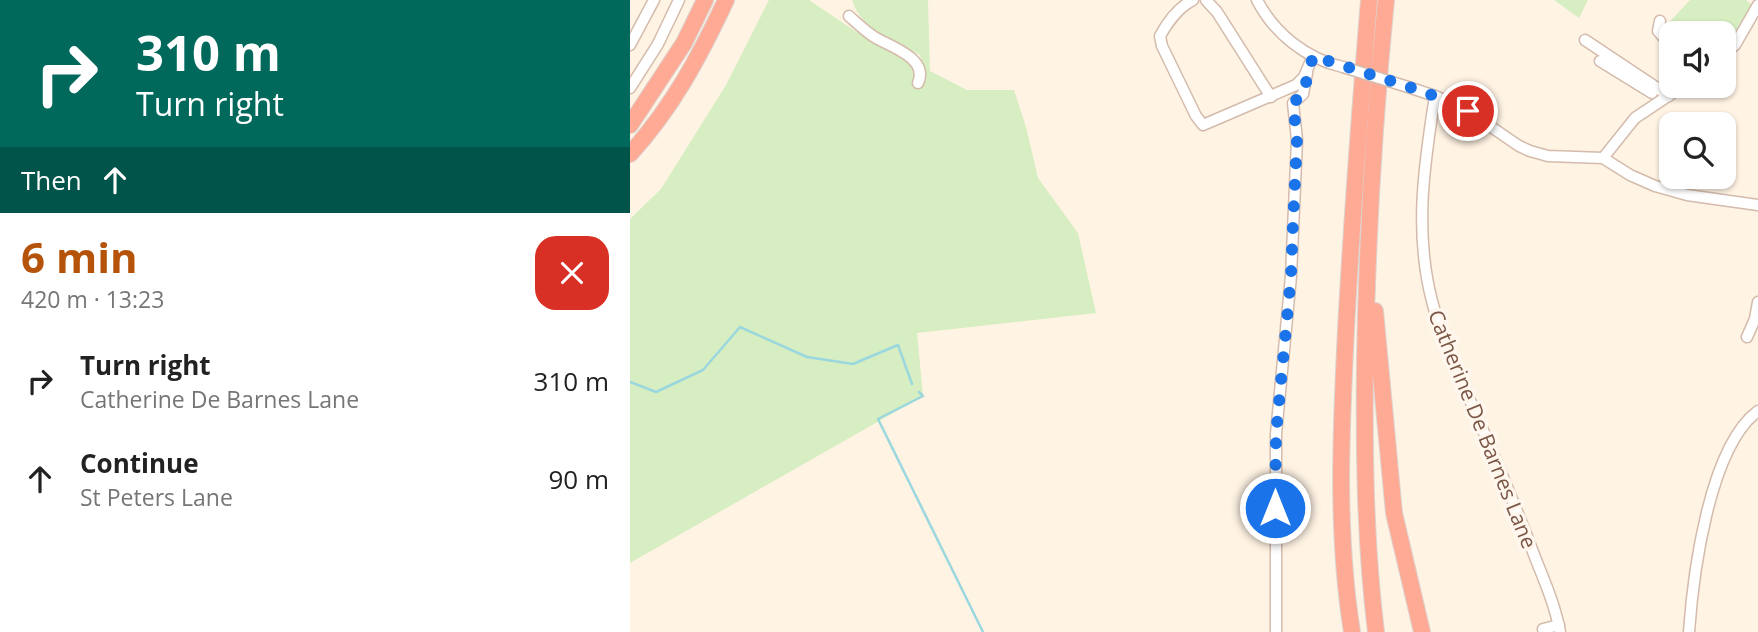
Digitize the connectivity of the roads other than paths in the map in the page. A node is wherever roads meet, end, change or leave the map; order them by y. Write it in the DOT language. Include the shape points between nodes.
graph roads {
  1 [pos="654,0"];
  2 [pos="679,0"];
  3 [pos="705,0"];
  4 [pos="726,0"];
  5 [pos="1193,0"];
  6 [pos="1206,0"];
  7 [pos="1257,0"];
  8 [pos="1369,0"];
  9 [pos="1386,0"];
  10 [pos="1758,5"];
  11 [pos="849,16"];
  12 [pos="1585,40"];
  13 [pos="1736,43"];
  14 [pos="630,45"];
  15 [pos="1313,56"];
  16 [pos="1600,61"];
  17 [pos="1307,73"];
  18 [pos="918,83"];
  19 [pos="630,88"];
  20 [pos="1659,93"];
  21 [pos="1659,94"];
  22 [pos="1435,96"];
  23 [pos="1271,97"];
  24 [pos="1666,98"];
  25 [pos="630,125"];
  26 [pos="630,154"];
  27 [pos="1603,158"];
  28 [pos="1758,205"];
  29 [pos="1368,232"];
  30 [pos="1758,302"];
  31 [pos="1747,337"];
  32 [pos="1758,411"];
  33 [pos="1543,629"];
  34 [pos="1560,629"];
  35 [pos="1276,632"];
  36 [pos="1352,632"];
  37 [pos="1376,632"];
  38 [pos="1422,632"];
  39 [pos="1689,632"];
  1 -- 14 [label="street"];
  2 -- 19 [label="street"];
  3 -- 25 [label="highway" via="684,43"];
  4 -- 26 [label="highway" via="682,87"];
  5 -- 23 [label="street" via="1160,36 1203,125"];
  6 -- 23 [label="street"];
  7 -- 15 [label="street" via="1278,30"];
  8 -- 36 [label="highway" via="1343,401 1343,528"];
  9 -- 29 [label="highway"];
  10 -- 13 [label="street"];
  11 -- 18 [label="street" via="865,31 914,59 920,69"];
  12 -- 20 [label="street"];
  15 -- 17 [label="street"];
  15 -- 22 [label="street, bridge"];
  16 -- 21 [label="street"];
  17 -- 23 [label="street" via="1296,85"];
  17 -- 35 [label="street" via="1303,94 1293,103 1297,140 1291,276 1276,434"];
  22 -- 27 [label="street" via="1468,111 1530,151"];
  22 -- 34 [label="street, Catherine De Barnes Lane" via="1421,200 1431,299 1448,350 1512,496"];
  24 -- 27 [label="street" via="1635,118"];
  27 -- 28 [label="street" via="1655,186"];
  29 -- 37 [label="highway" via="1364,470"];
  29 -- 38 [label="highway" via="1394,513"];
  30 -- 31 [label="street"];
  32 -- 39 [label="street" via="1731,446 1704,521"];
  33 -- 34 [label="street"];
}
